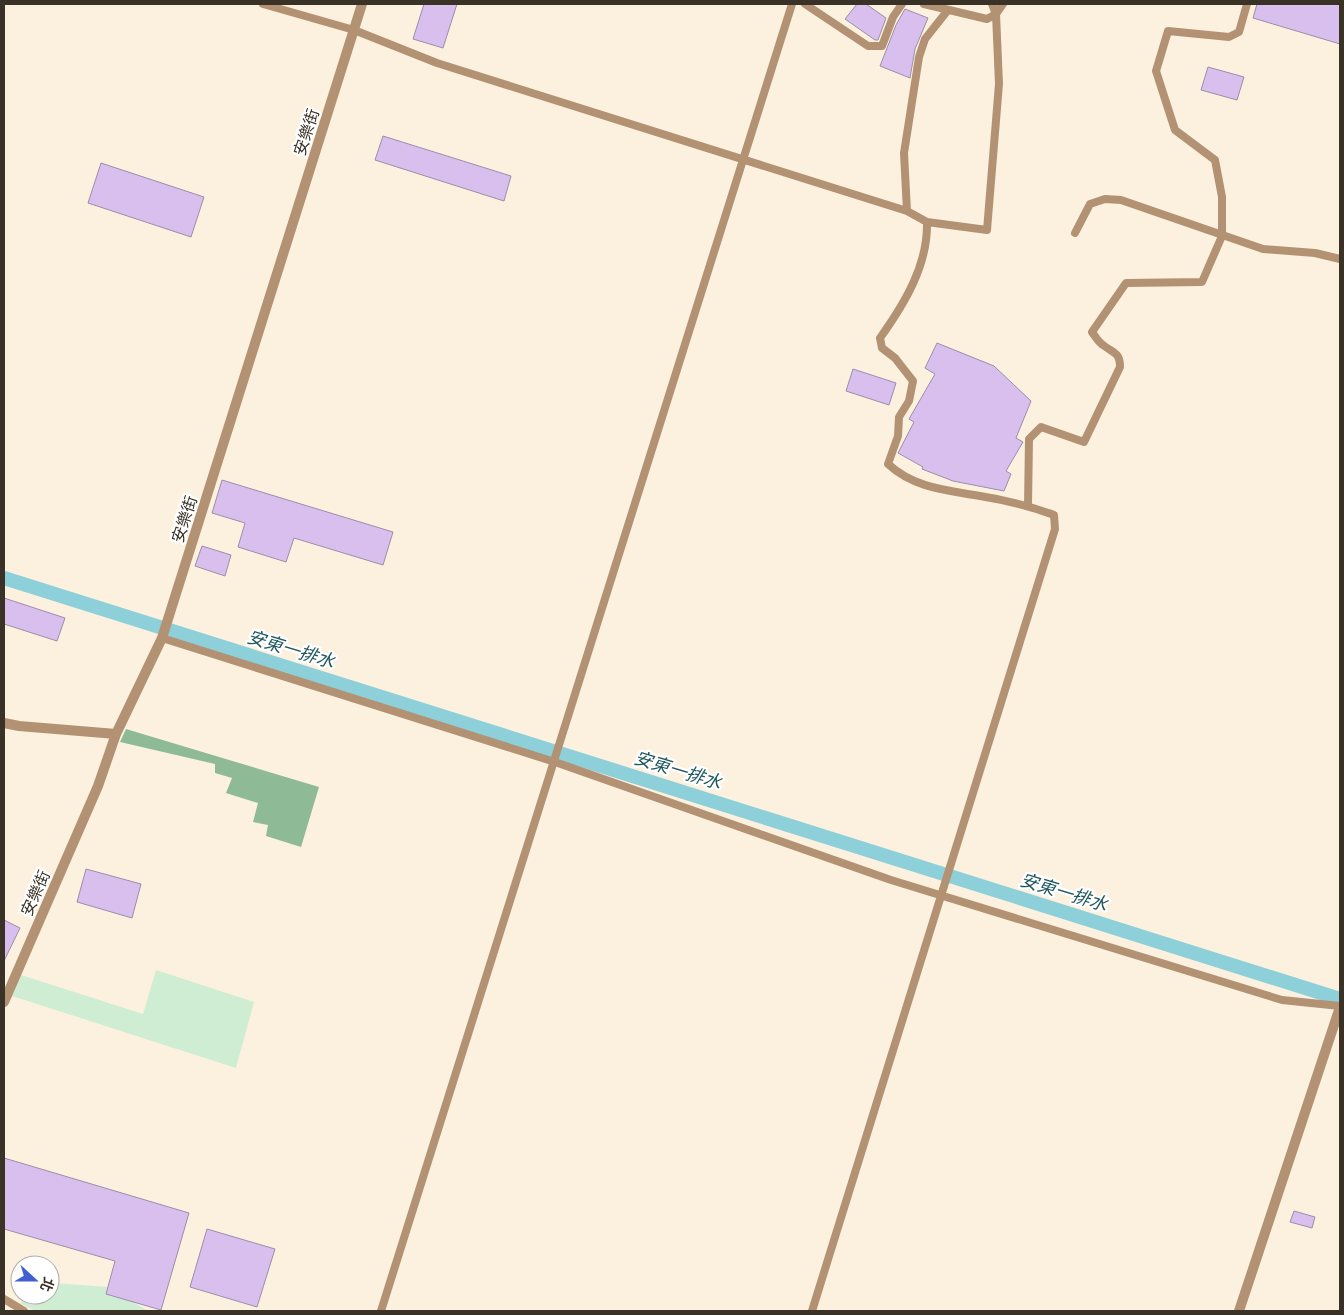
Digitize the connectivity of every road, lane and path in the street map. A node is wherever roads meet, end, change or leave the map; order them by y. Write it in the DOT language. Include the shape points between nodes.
graph roads {
  1 [pos="263,4"];
  2 [pos="362,4"];
  3 [pos="792,4"];
  4 [pos="805,4"];
  5 [pos="902,4"];
  6 [pos="924,4"];
  7 [pos="992,4"];
  8 [pos="1003,4"];
  9 [pos="1247,4"];
  10 [pos="948,10"];
  11 [pos="996,14"];
  12 [pos="354,30"];
  13 [pos="743,160"];
  14 [pos="907,211"];
  15 [pos="928,222"];
  16 [pos="1074,233"];
  17 [pos="1222,236"];
  18 [pos="1340,259"];
  19 [pos="1028,506"];
  20 [pos="162,638"];
  21 [pos="4,723"];
  22 [pos="116,734"];
  23 [pos="555,762"];
  24 [pos="943,896"];
  25 [pos="4,1002"];
  26 [pos="1340,1006"];
  27 [pos="4,1298"];
  28 [pos="24,1311"];
  29 [pos="381,1311"];
  30 [pos="812,1311"];
  31 [pos="1239,1311"];
  1 -- 12 [label="lane"];
  2 -- 12 [label="street, 安樂街"];
  3 -- 13 [label="lane"];
  4 -- 5 [label="lane" via="868,46 882,46 893,17"];
  6 -- 10 [label="lane"];
  7 -- 11 [label="lane"];
  8 -- 11 [label="lane"];
  9 -- 17 [label="lane" via="1239,32 1229,37 1168,31 1156,72 1174,130 1215,160 1222,197"];
  10 -- 11 [label="lane" via="987,19"];
  10 -- 14 [label="lane" via="925,39 919,57 904,153"];
  11 -- 15 [label="lane" via="1000,84 987,230"];
  12 -- 13 [label="lane" via="437,63"];
  12 -- 20 [label="street, 安樂街"];
  13 -- 14 [label="lane"];
  13 -- 23 [label="lane"];
  14 -- 15 [label="lane"];
  15 -- 19 [label="lane" via="928,244 906,301 880,338 882,348 895,358 913,382 909,401 899,417 898,436 888,464 901,476 939,490"];
  16 -- 17 [label="lane" via="1090,204 1105,199 1121,200"];
  17 -- 18 [label="lane" via="1263,249 1315,253"];
  17 -- 19 [label="lane" via="1202,282 1126,283 1092,332 1102,345 1120,358 1120,367 1084,442 1041,427 1029,439"];
  19 -- 24 [label="lane" via="1054,515 1055,529"];
  20 -- 22 [label="street, 安樂街"];
  20 -- 23 [label="lane"];
  21 -- 22 [label="street"];
  22 -- 25 [label="street, 安樂街" via="98,786"];
  23 -- 24 [label="lane"];
  23 -- 29 [label="lane"];
  24 -- 26 [label="lane" via="1282,1000"];
  24 -- 30 [label="lane"];
  26 -- 31 [label="street"];
  27 -- 28 [label="lane"];
}
